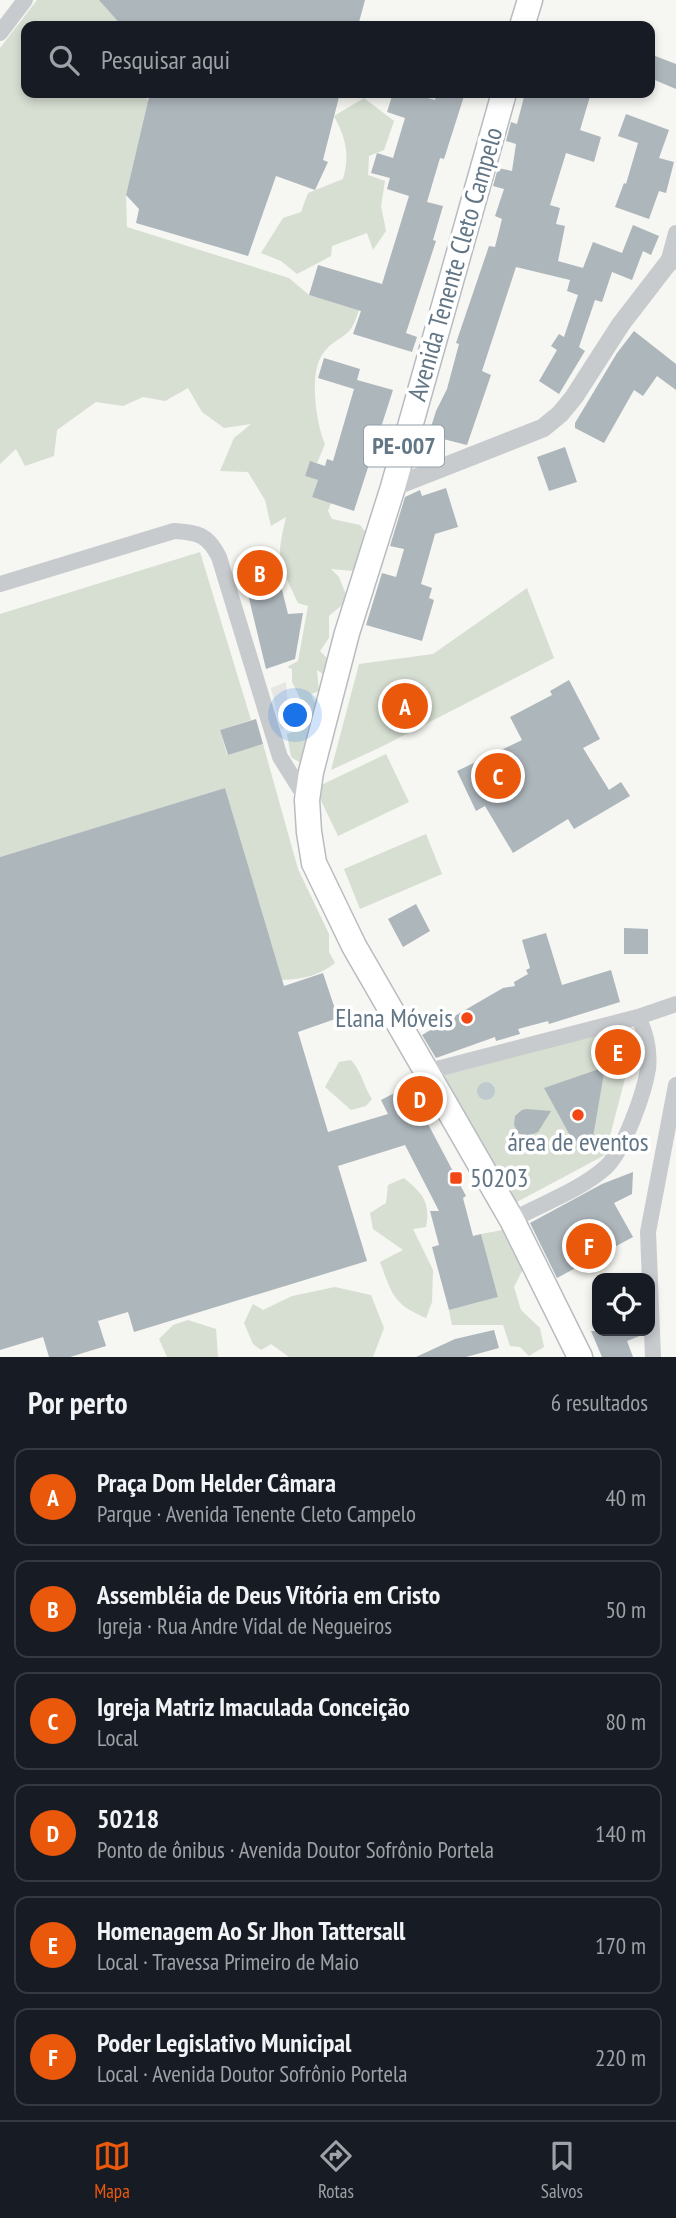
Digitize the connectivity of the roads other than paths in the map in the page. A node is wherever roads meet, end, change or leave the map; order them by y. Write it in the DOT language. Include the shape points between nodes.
graph roads {
  1 [pos="24,0"];
  2 [pos="530,0"];
  3 [pos="524,21"];
  4 [pos="0,33"];
  5 [pos="503,98"];
  6 [pos="676,233"];
  7 [pos="672,261"];
  8 [pos="393,487"];
  9 [pos="0,584"];
  10 [pos="307,800"];
  11 [pos="676,1004"];
  12 [pos="638,1017"];
  13 [pos="425,1072"];
  14 [pos="676,1085"];
  15 [pos="512,1220"];
  16 [pos="576,1355"];
  17 [pos="653,1357"];
  1 -- 4 [label="street"];
  2 -- 3 [label="main road"];
  5 -- 8 [label="main road, Avenida Tenente Cleto Campelo / PE-007"];
  6 -- 7 [label="street"];
  7 -- 8 [label="street" via="560,414 543,428"];
  8 -- 10 [label="main road, Avenida Tenente Cleto Campelo / PE-007" via="347,633"];
  9 -- 10 [label="street" via="174,531 211,541 281,757"];
  10 -- 13 [label="main road, PE-007" via="314,863 324,887"];
  11 -- 12 [label="street"];
  12 -- 13 [label="street"];
  12 -- 15 [label="street" via="646,1034 648,1069 620,1148 606,1168"];
  13 -- 15 [label="main road, PE-007"];
  14 -- 17 [label="street" via="648,1232"];
  15 -- 16 [label="main road, PE-007"];
}
